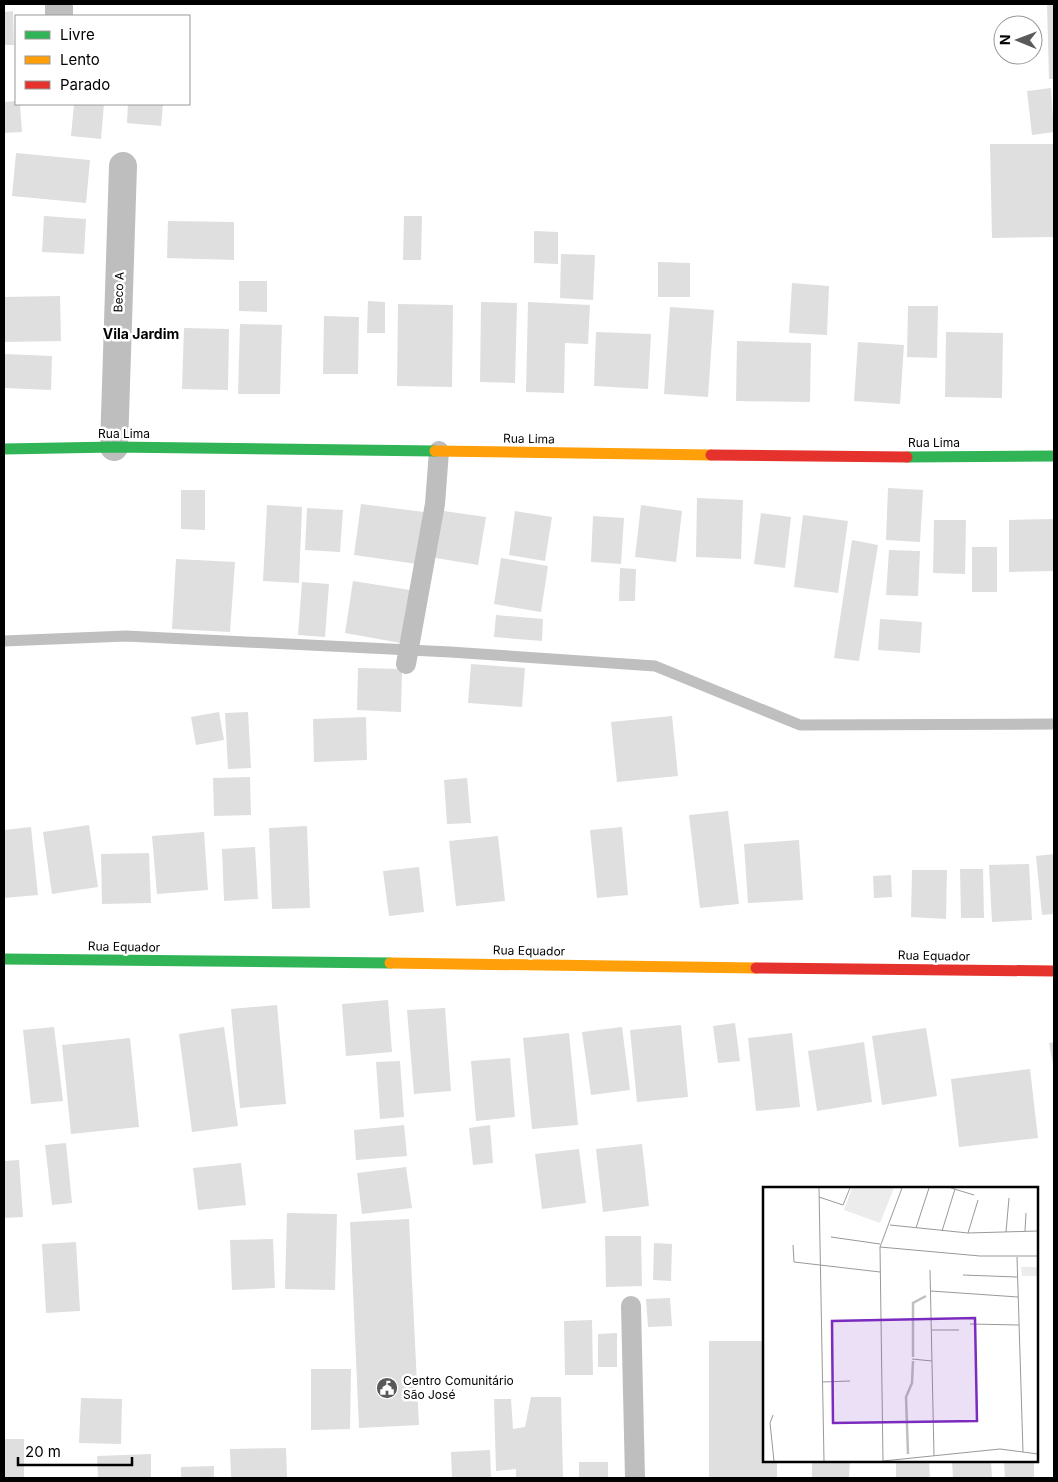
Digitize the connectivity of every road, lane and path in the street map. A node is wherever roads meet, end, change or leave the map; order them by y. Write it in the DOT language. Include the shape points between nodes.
graph roads {
  1 [pos="123,166"];
  2 [pos="114,447"];
  3 [pos="4,449"];
  4 [pos="438,451"];
  5 [pos="1054,456"];
  6 [pos="406,664"];
  7 [pos="4,959"];
  8 [pos="1054,971"];
  9 [pos="630,1306"];
  10 [pos="634,1478"];
  1 -- 2 [label="street, Beco A"];
  2 -- 3 [label="street, Rua Lima"];
  2 -- 4 [label="street, Rua Lima"];
  4 -- 5 [label="street, Rua Lima" via="864,457"];
  4 -- 6 [label="lane" via="435,504"];
  7 -- 8 [label="street, Rua Equador"];
  9 -- 10 [label="lane"];
}
